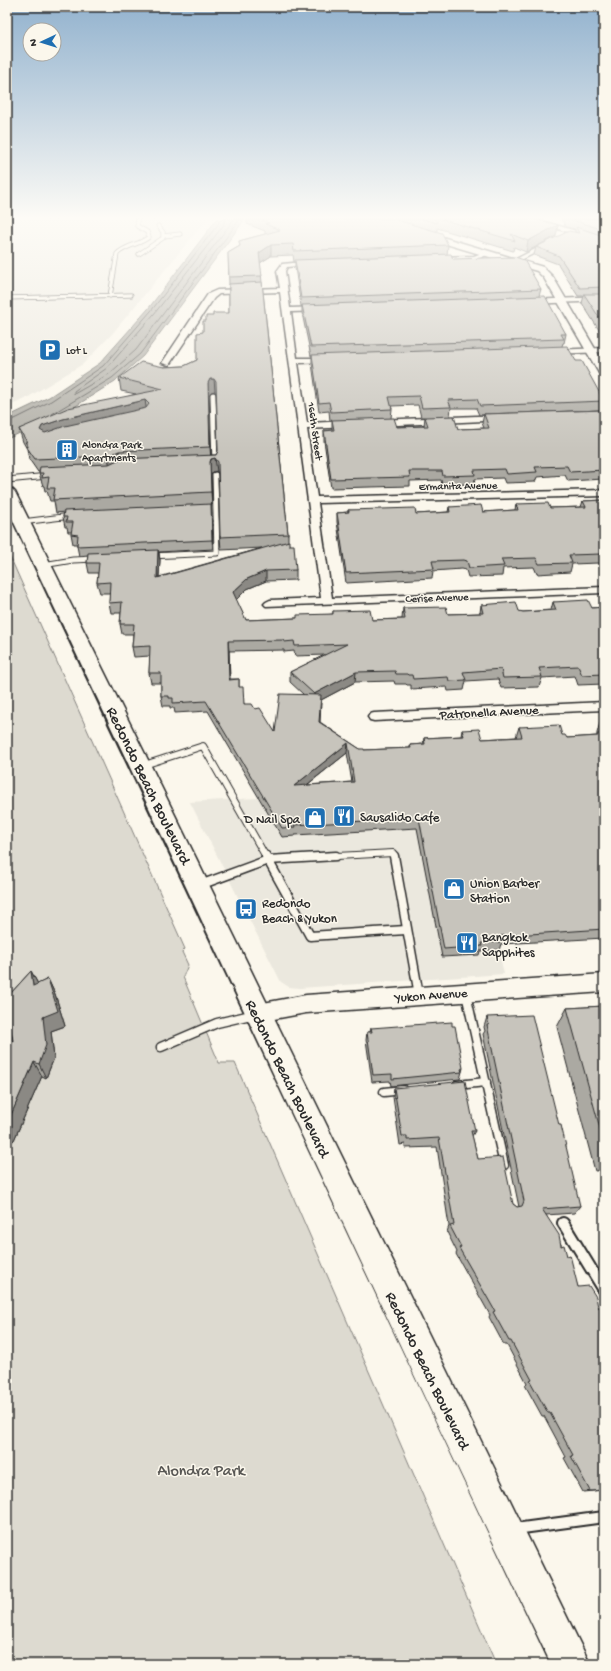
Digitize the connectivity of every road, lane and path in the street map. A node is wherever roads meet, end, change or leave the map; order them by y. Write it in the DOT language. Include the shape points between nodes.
graph roads {
  1 [pos="60,297"];
  2 [pos="210,297"];
  3 [pos="285,297"];
  4 [pos="560,297"];
  5 [pos="7,298"];
  6 [pos="604,299"];
  7 [pos="562,301"];
  8 [pos="518,303"];
  9 [pos="334,309"];
  10 [pos="286,310"];
  11 [pos="591,350"];
  12 [pos="604,350"];
  13 [pos="547,352"];
  14 [pos="341,360"];
  15 [pos="294,361"];
  16 [pos="166,363"];
  17 [pos="604,373"];
  18 [pos="213,395"];
  19 [pos="509,418"];
  20 [pos="303,426"];
  21 [pos="207,465"];
  22 [pos="56,475"];
  23 [pos="216,475"];
  24 [pos="7,480"];
  25 [pos="7,492"];
  26 [pos="604,493"];
  27 [pos="313,500"];
  28 [pos="216,509"];
  29 [pos="208,510"];
  30 [pos="76,516"];
  31 [pos="22,522"];
  32 [pos="146,557"];
  33 [pos="100,559"];
  34 [pos="43,565"];
  35 [pos="604,590"];
  36 [pos="327,601"];
  37 [pos="270,604"];
  38 [pos="604,706"];
  39 [pos="374,717"];
  40 [pos="141,766"];
  41 [pos="268,860"];
  42 [pos="198,886"];
  43 [pos="406,930"];
  44 [pos="604,984"];
  45 [pos="466,992"];
  46 [pos="419,995"];
  47 [pos="258,1013"];
  48 [pos="161,1047"];
  49 [pos="486,1082"];
  50 [pos="446,1086"];
  51 [pos="415,1089"];
  52 [pos="384,1092"];
  53 [pos="505,1172"];
  54 [pos="563,1223"];
  55 [pos="604,1290"];
  56 [pos="604,1517"];
  57 [pos="506,1531"];
  58 [pos="571,1664"];
  1 -- 5 [label="lane"];
  2 -- 16 [label="street"];
  3 -- 10 [label="street, 166th Street"];
  4 -- 7 [label="street"];
  6 -- 7 [label="street"];
  7 -- 8 [label="street"];
  7 -- 11 [label="street"];
  9 -- 10 [label="street"];
  10 -- 15 [label="street, 166th Street"];
  11 -- 12 [label="street"];
  11 -- 13 [label="street"];
  11 -- 17 [label="street"];
  14 -- 15 [label="street"];
  15 -- 20 [label="street, 166th Street"];
  18 -- 21 [label="lane" via="215,464"];
  19 -- 20 [label="street"];
  20 -- 27 [label="street, 166th Street"];
  22 -- 24 [label="lane"];
  23 -- 28 [label="lane"];
  25 -- 31 [label="main road, Redondo Beach Boulevard"];
  26 -- 27 [label="street, Ermanita Avenue"];
  27 -- 36 [label="street, 166th Street"];
  28 -- 29 [label="lane"];
  28 -- 32 [label="lane" via="217,553"];
  30 -- 31 [label="lane"];
  31 -- 34 [label="main road, Redondo Beach Boulevard"];
  33 -- 34 [label="lane"];
  34 -- 40 [label="main road, Redondo Beach Boulevard"];
  35 -- 36 [label="street, Cerise Avenue"];
  36 -- 37 [label="street, Cerise Avenue"];
  38 -- 39 [label="street, Patronella Avenue"];
  40 -- 41 [label="lane" via="204,746"];
  40 -- 42 [label="main road, Redondo Beach Boulevard"];
  41 -- 42 [label="lane"];
  41 -- 43 [label="lane" via="310,936"];
  41 -- 43 [label="lane" via="393,853"];
  42 -- 47 [label="main road, Redondo Beach Boulevard"];
  43 -- 46 [label="lane"];
  44 -- 45 [label="street, Yukon Avenue"];
  45 -- 46 [label="street, Yukon Avenue"];
  45 -- 49 [label="lane"];
  46 -- 47 [label="street, Yukon Avenue" via="306,1004"];
  47 -- 48 [label="lane" via="217,1023"];
  47 -- 57 [label="main road, Redondo Beach Boulevard"];
  49 -- 50 [label="lane"];
  49 -- 53 [label="lane"];
  51 -- 52 [label="lane"];
  54 -- 55 [label="lane"];
  56 -- 57 [label="lane"];
  57 -- 58 [label="main road, Redondo Beach Boulevard"];
}
